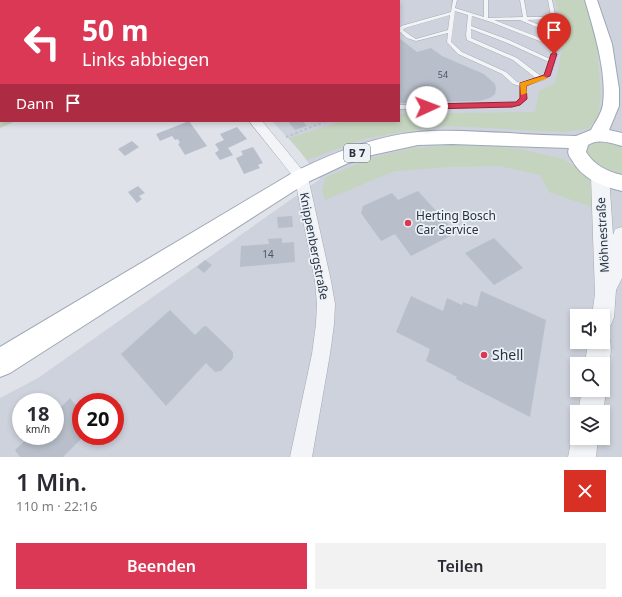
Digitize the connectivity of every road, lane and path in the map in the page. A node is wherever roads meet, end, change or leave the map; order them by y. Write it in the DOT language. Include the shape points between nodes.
graph roads {
  1 [pos="454,0"];
  2 [pos="486,0"];
  3 [pos="522,0"];
  4 [pos="550,0"];
  5 [pos="591,0"];
  6 [pos="452,11"];
  7 [pos="470,14"];
  8 [pos="519,18"];
  9 [pos="525,18"];
  10 [pos="554,18"];
  11 [pos="486,19"];
  12 [pos="469,27"];
  13 [pos="449,30"];
  14 [pos="557,34"];
  15 [pos="556,46"];
  16 [pos="552,62"];
  17 [pos="541,79"];
  18 [pos="522,85"];
  19 [pos="614,102"];
  20 [pos="400,107"];
  21 [pos="256,122"];
  22 [pos="323,122"];
  23 [pos="622,129"];
  24 [pos="598,135"];
  25 [pos="622,140"];
  26 [pos="272,142"];
  27 [pos="579,150"];
  28 [pos="600,176"];
  29 [pos="301,177"];
  30 [pos="622,183"];
  31 [pos="622,235"];
  32 [pos="606,294"];
  33 [pos="604,309"];
  34 [pos="0,363"];
  35 [pos="585,445"];
  36 [pos="301,457"];
  37 [pos="582,457"];
  1 -- 6 [label="lane"];
  2 -- 11 [label="lane"];
  3 -- 9 [label="lane"];
  4 -- 10 [label="lane"];
  5 -- 19 [label="main road" via="605,44"];
  6 -- 7 [label="lane"];
  6 -- 13 [label="lane"];
  6 -- 13 [label="lane" via="400,30 416,40"];
  7 -- 11 [label="lane"];
  7 -- 12 [label="lane"];
  8 -- 9 [label="lane"];
  8 -- 11 [label="lane"];
  8 -- 14 [label="lane"];
  9 -- 10 [label="lane"];
  10 -- 14 [label="lane"];
  11 -- 15 [label="lane"];
  12 -- 16 [label="lane"];
  12 -- 17 [label="lane" via="470,40 515,59"];
  13 -- 18 [label="lane" via="449,42 455,49 504,73 515,83"];
  14 -- 15 [label="lane"];
  15 -- 16 [label="lane"];
  16 -- 17 [label="lane" via="549,73"];
  17 -- 18 [label="lane"];
  18 -- 20 [label="lane" via="523,99 512,105"];
  19 -- 23 [label="main road"];
  19 -- 24 [label="main road"];
  21 -- 26 [label="street, Knippenbergstraße"];
  22 -- 26 [label="path"];
  24 -- 25 [label="main road"];
  24 -- 27 [label="main road" via="590,136"];
  26 -- 29 [label="street, Knippenbergstraße"];
  27 -- 28 [label="main road" via="591,171"];
  27 -- 29 [label="main road, B 7" via="461,136 407,140 386,144"];
  28 -- 30 [label="main road"];
  28 -- 32 [label="street, Möhnestraße"];
  29 -- 34 [label="main road, B 7"];
  29 -- 36 [label="street, Knippenbergstraße" via="320,262 326,304 321,354"];
  31 -- 32 [label="street, Möhnestraße" via="620,253"];
  32 -- 33 [label="street, Möhnestraße"];
  35 -- 37 [label="street"];
}
